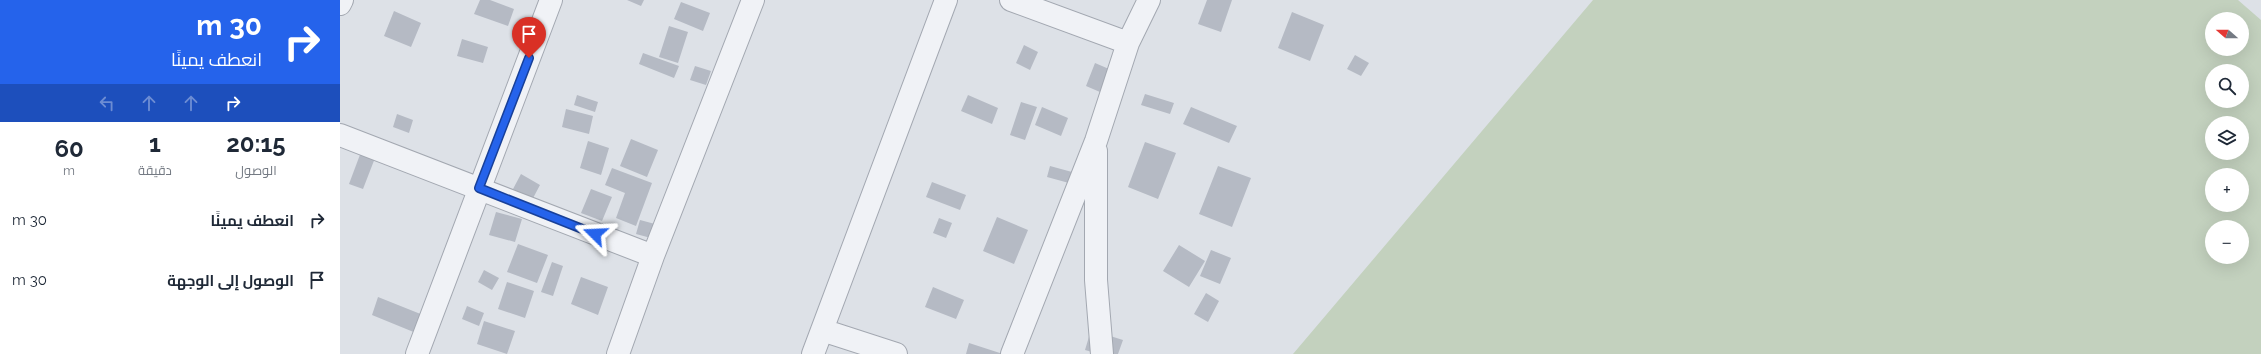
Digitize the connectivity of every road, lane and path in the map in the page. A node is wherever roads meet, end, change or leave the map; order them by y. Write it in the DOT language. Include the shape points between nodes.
graph roads {
  1 [pos="342,0"];
  2 [pos="551,0"];
  3 [pos="753,0"];
  4 [pos="946,0"];
  5 [pos="1011,0"];
  6 [pos="1149,0"];
  7 [pos="340,4"];
  8 [pos="1128,43"];
  9 [pos="340,135"];
  10 [pos="1096,141"];
  11 [pos="479,188"];
  12 [pos="653,256"];
  13 [pos="822,330"];
  14 [pos="416,354"];
  15 [pos="618,354"];
  16 [pos="813,354"];
  17 [pos="896,354"];
  18 [pos="1012,354"];
  19 [pos="1102,354"];
  1 -- 7 [label="street"];
  2 -- 11 [label="street"];
  3 -- 12 [label="street"];
  4 -- 13 [label="street"];
  5 -- 8 [label="street"];
  6 -- 8 [label="street"];
  8 -- 10 [label="street"];
  9 -- 11 [label="street"];
  10 -- 18 [label="street"];
  10 -- 19 [label="street" via="1096,280"];
  11 -- 12 [label="street"];
  11 -- 14 [label="street"];
  12 -- 15 [label="street"];
  13 -- 16 [label="street"];
  13 -- 17 [label="street"];
}
